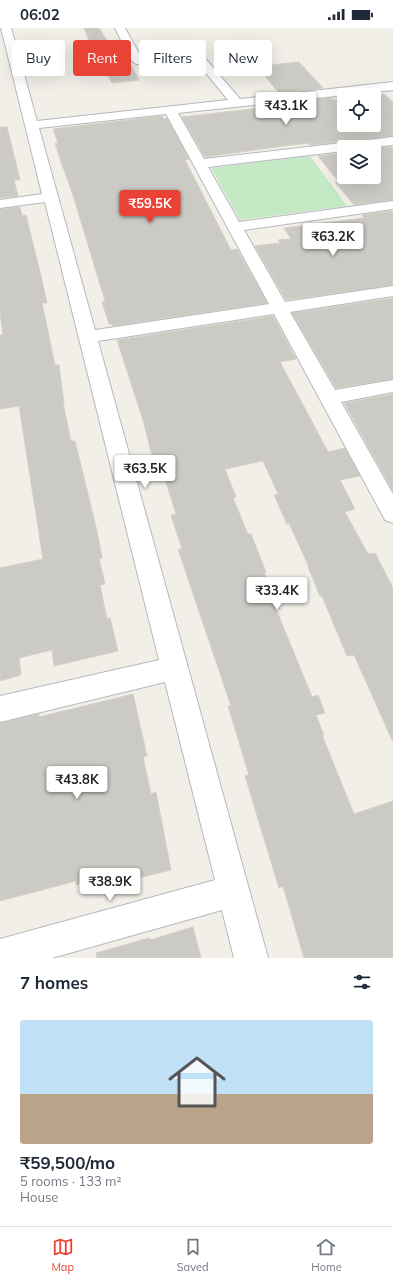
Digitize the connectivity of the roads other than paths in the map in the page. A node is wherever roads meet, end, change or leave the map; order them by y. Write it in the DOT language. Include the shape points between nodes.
graph roads {
  1 [pos="120,28"];
  2 [pos="5,35"];
  3 [pos="393,86"];
  4 [pos="236,103"];
  5 [pos="170,110"];
  6 [pos="32,125"];
  7 [pos="393,142"];
  8 [pos="381,143"];
  9 [pos="337,148"];
  10 [pos="199,164"];
  11 [pos="51,197"];
  12 [pos="0,204"];
  13 [pos="393,206"];
  14 [pos="234,227"];
  15 [pos="393,291"];
  16 [pos="279,308"];
  17 [pos="88,337"];
  18 [pos="393,386"];
  19 [pos="328,398"];
  20 [pos="393,514"];
  21 [pos="175,668"];
  22 [pos="0,709"];
  23 [pos="233,891"];
  24 [pos="0,956"];
  25 [pos="251,958"];
  1 -- 4 [label="street" via="140,62 200,59"];
  2 -- 6 [label="street"];
  3 -- 4 [label="street"];
  4 -- 5 [label="street"];
  5 -- 6 [label="street"];
  5 -- 10 [label="street"];
  6 -- 11 [label="street"];
  7 -- 8 [label="street"];
  9 -- 10 [label="street"];
  10 -- 14 [label="street"];
  11 -- 12 [label="street"];
  11 -- 17 [label="street"];
  13 -- 14 [label="street"];
  14 -- 16 [label="street"];
  15 -- 16 [label="street"];
  16 -- 17 [label="street"];
  16 -- 19 [label="street"];
  17 -- 21 [label="street"];
  18 -- 19 [label="street"];
  19 -- 20 [label="street"];
  21 -- 22 [label="street"];
  21 -- 23 [label="street"];
  23 -- 24 [label="street"];
  23 -- 25 [label="street"];
}
